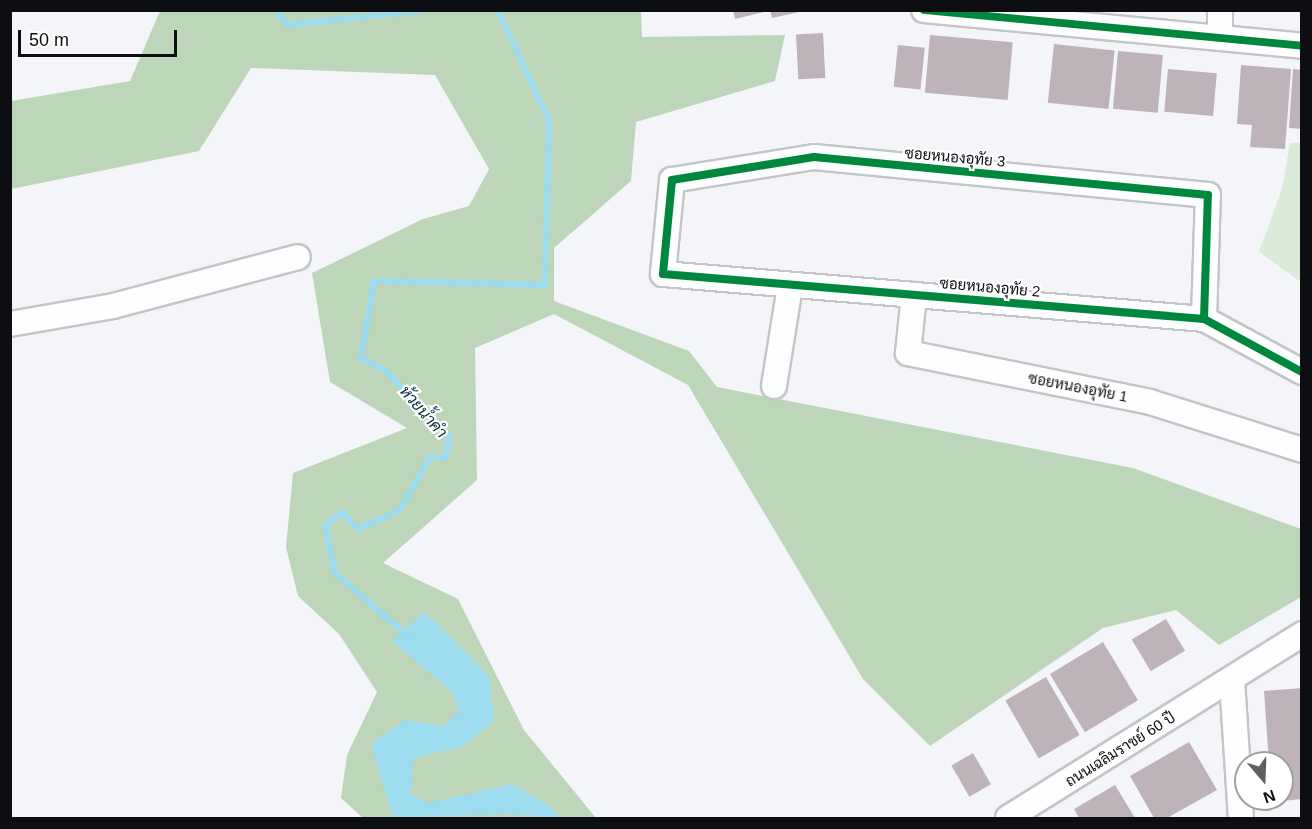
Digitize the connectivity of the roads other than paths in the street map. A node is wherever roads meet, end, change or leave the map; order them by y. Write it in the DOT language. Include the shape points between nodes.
graph roads {
  1 [pos="924,10"];
  2 [pos="1220,10"];
  3 [pos="961,13"];
  4 [pos="1220,38"];
  5 [pos="1302,46"];
  6 [pos="298,257"];
  7 [pos="663,274"];
  8 [pos="790,286"];
  9 [pos="914,295"];
  10 [pos="1204,319"];
  11 [pos="10,324"];
  12 [pos="1302,372"];
  13 [pos="774,386"];
  14 [pos="1302,450"];
  15 [pos="1302,634"];
  16 [pos="1232,680"];
  17 [pos="1008,819"];
  18 [pos="1241,819"];
  1 -- 3 [label="street"];
  2 -- 4 [label="street"];
  3 -- 4 [label="street"];
  4 -- 5 [label="street"];
  6 -- 11 [label="street" via="113,306"];
  7 -- 8 [label="street, ซอยหนองอุทัย 2"];
  7 -- 10 [label="street, ซอยหนองอุทัย 3" via="672,180 814,157 1208,195"];
  8 -- 9 [label="street, ซอยหนองอุทัย 2"];
  8 -- 13 [label="street"];
  9 -- 10 [label="street, ซอยหนองอุทัย 2"];
  9 -- 14 [label="street, ซอยหนองอุทัย 1" via="908,353 1150,402"];
  10 -- 12 [label="street, ซอยหนองอุทัย 2"];
  15 -- 16 [label="street, ถนนเฉลิมราชย์ 60 ปี"];
  16 -- 17 [label="street, ถนนเฉลิมราชย์ 60 ปี"];
  16 -- 18 [label="street"];
}
